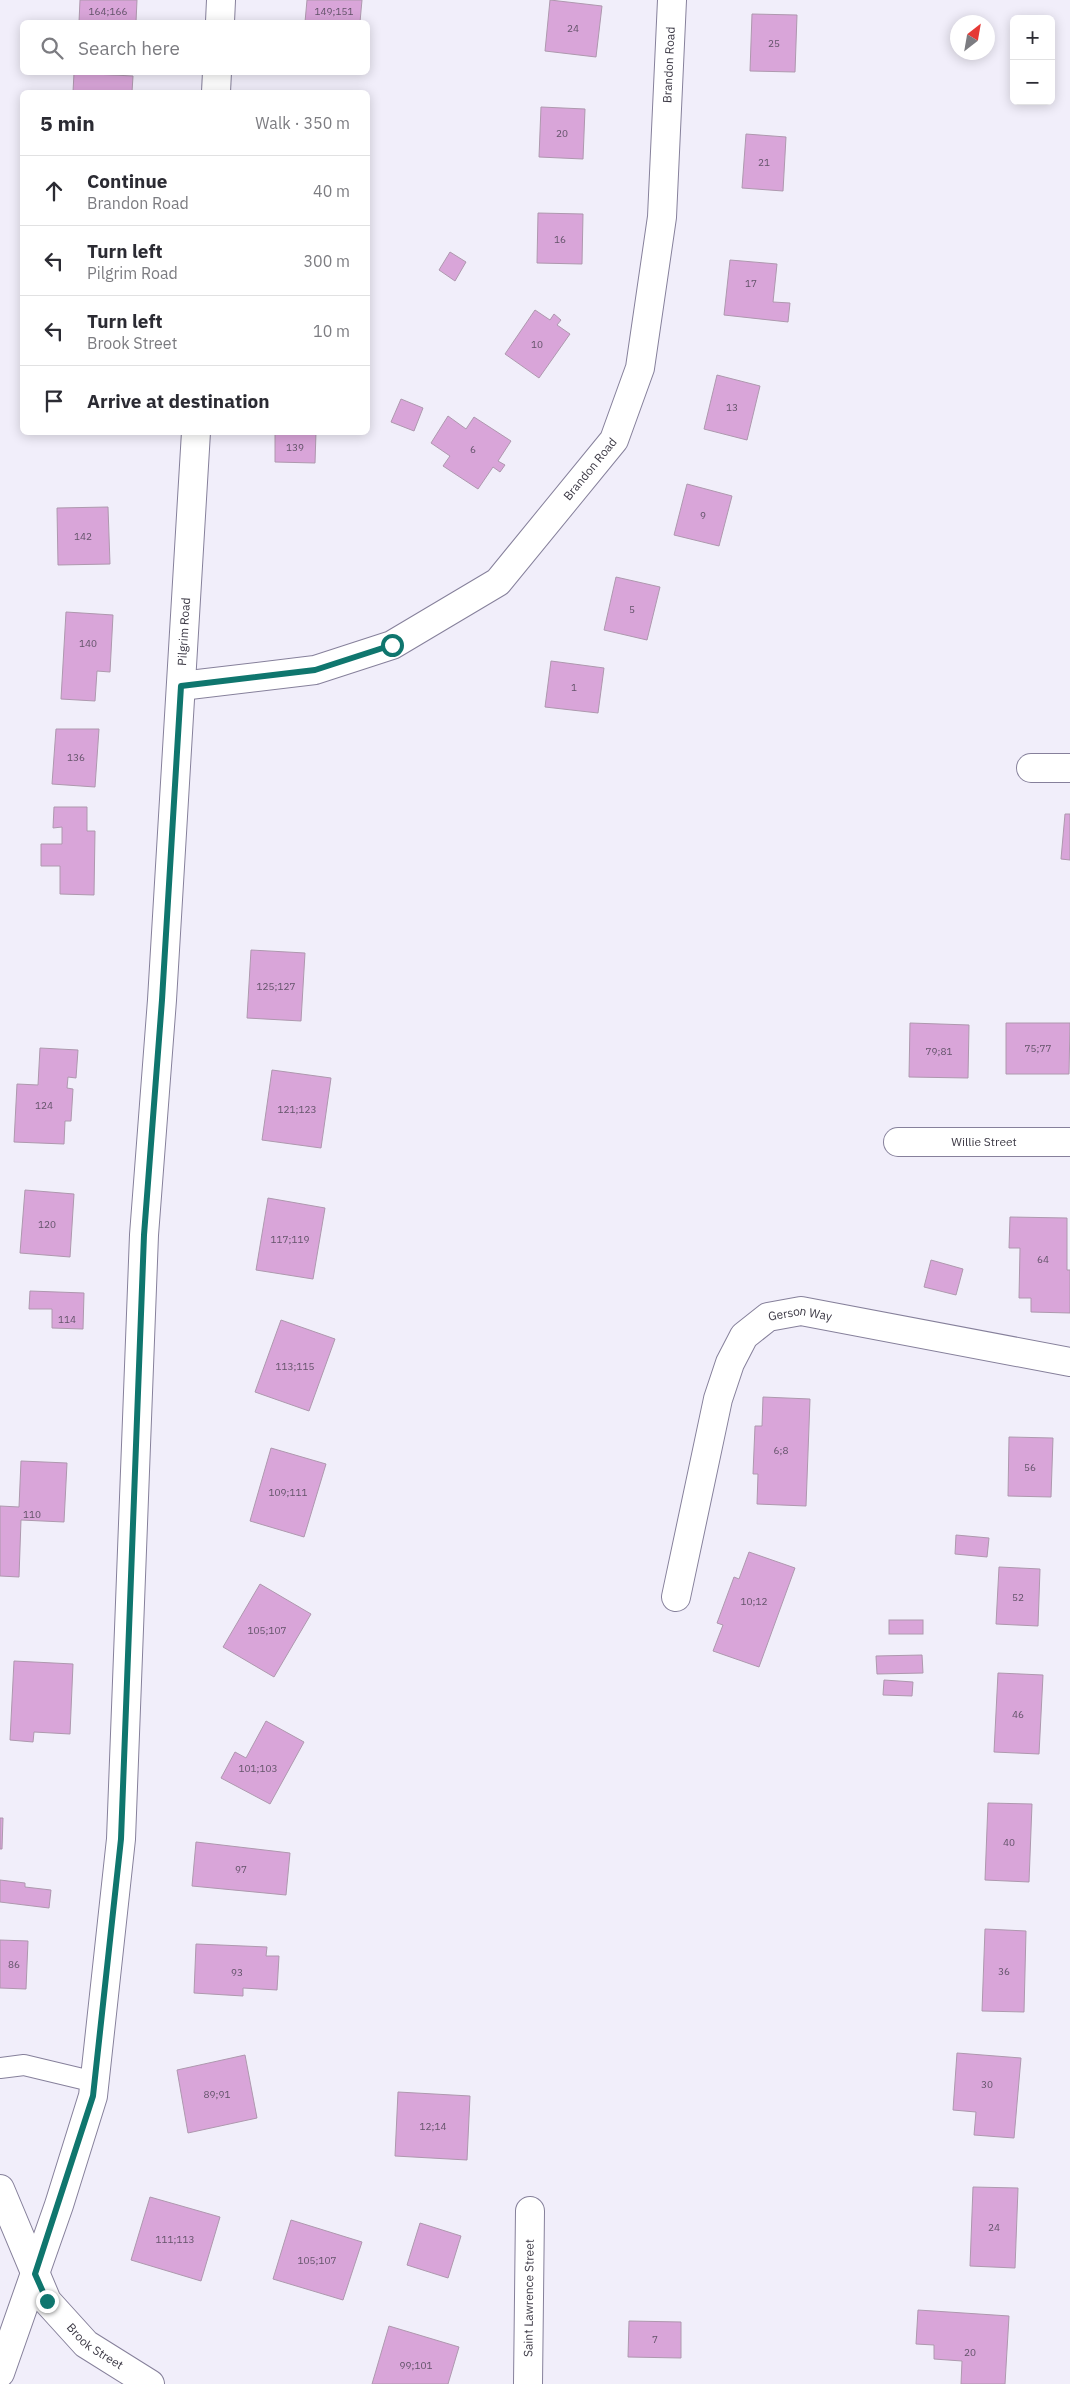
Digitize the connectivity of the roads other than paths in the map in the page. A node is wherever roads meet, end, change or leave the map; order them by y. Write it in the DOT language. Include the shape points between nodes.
graph roads {
  1 [pos="221,0"];
  2 [pos="672,0"];
  3 [pos="220,20"];
  4 [pos="217,75"];
  5 [pos="216,90"];
  6 [pos="196,435"];
  7 [pos="181,686"];
  8 [pos="1031,768"];
  9 [pos="1070,768"];
  10 [pos="898,1142"];
  11 [pos="1070,1142"];
  12 [pos="1070,1362"];
  13 [pos="676,1597"];
  14 [pos="0,2068"];
  15 [pos="95,2082"];
  16 [pos="0,2189"];
  17 [pos="530,2211"];
  18 [pos="35,2274"];
  19 [pos="0,2373"];
  20 [pos="150,2384"];
  21 [pos="528,2384"];
  1 -- 3 [label="street"];
  2 -- 7 [label="street, Brandon Road" via="662,217 640,368 614,440 498,582 392,645 315,670"];
  4 -- 5 [label="street"];
  6 -- 7 [label="street, Pilgrim Road"];
  7 -- 15 [label="street, Pilgrim Road" via="144,1235 121,1839"];
  8 -- 9 [label="street"];
  10 -- 11 [label="street, Willie Street"];
  12 -- 13 [label="street, Gerson Way" via="801,1312 768,1317 744,1336 730,1363 718,1399"];
  14 -- 15 [label="lane" via="24,2065"];
  15 -- 18 [label="street, Pilgrim Road"];
  16 -- 18 [label="street, Brook Street"];
  17 -- 21 [label="street, Saint Lawrence Street"];
  18 -- 19 [label="street, Pilgrim Road"];
  18 -- 20 [label="street, Brook Street" via="47,2301 86,2344"];
}
